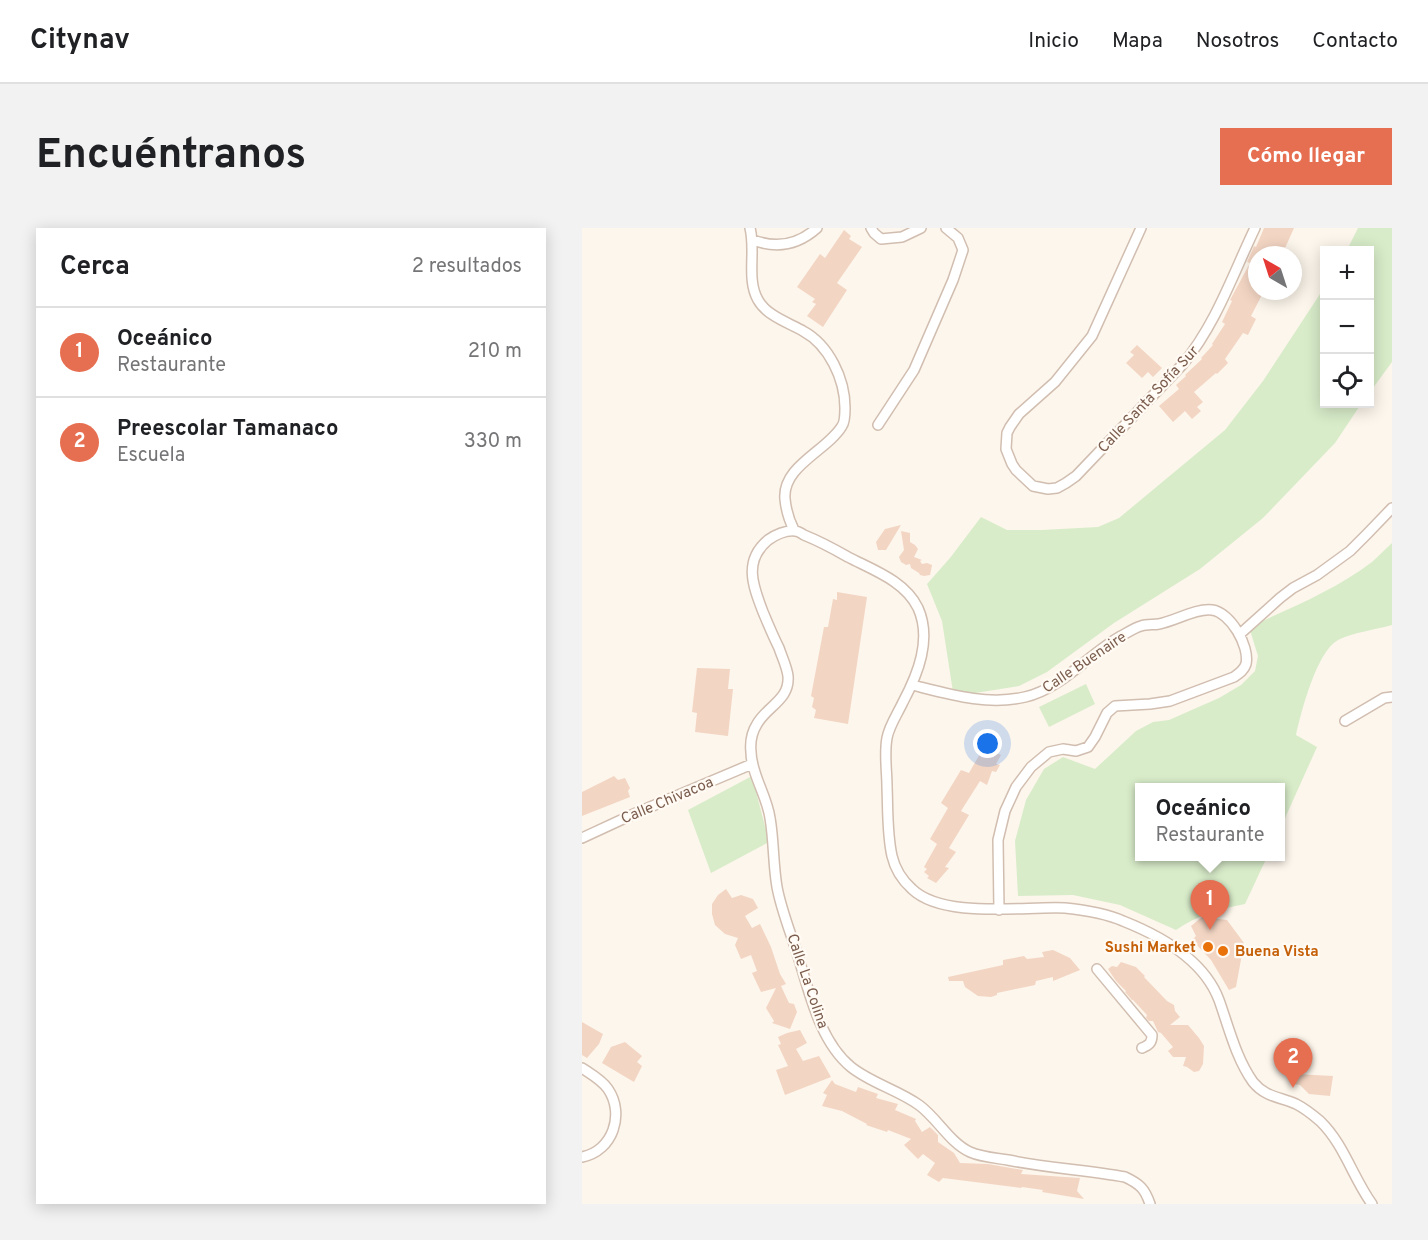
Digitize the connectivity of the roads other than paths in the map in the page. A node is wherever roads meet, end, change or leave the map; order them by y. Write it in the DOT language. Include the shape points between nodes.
graph roads {
  1 [pos="750,228"];
  2 [pos="817,228"];
  3 [pos="871,228"];
  4 [pos="921,228"];
  5 [pos="946,228"];
  6 [pos="1141,228"];
  7 [pos="1256,228"];
  8 [pos="753,240"];
  9 [pos="878,425"];
  10 [pos="1392,508"];
  11 [pos="794,530"];
  12 [pos="1240,634"];
  13 [pos="912,685"];
  14 [pos="1392,697"];
  15 [pos="1345,721"];
  16 [pos="752,764"];
  17 [pos="582,838"];
  18 [pos="999,910"];
  19 [pos="1097,969"];
  20 [pos="1142,1048"];
  21 [pos="582,1068"];
  22 [pos="582,1156"];
  23 [pos="1150,1204"];
  24 [pos="1372,1204"];
  1 -- 8 [label="street"];
  2 -- 8 [label="street" via="796,242 765,245"];
  3 -- 4 [label="street" via="881,239 902,237"];
  5 -- 9 [label="street" via="958,237 963,250 953,280 914,370"];
  6 -- 7 [label="street, Calle Santa Sofía Sur" via="1092,336 1010,427 1005,441 1012,464 1034,486 1057,488 1076,476 1176,372 1199,345"];
  8 -- 11 [label="street" via="752,274 758,300 774,315 817,340 829,355 843,389 844,424 827,445 796,469 788,482 784,497"];
  10 -- 12 [label="street" via="1350,550 1293,588"];
  11 -- 13 [label="street" via="886,577 910,594 924,628 924,643"];
  11 -- 16 [label="street" via="775,535 761,546 753,561 753,587 788,676 782,699 755,726 750,750"];
  12 -- 13 [label="street, Calle Buenaire" via="1224,614 1212,610 1141,626 1107,644 1065,677 1025,697 972,699"];
  12 -- 18 [label="street" via="1246,662 1242,672 1170,701 1115,706 1088,747 1076,752 1049,752 1031,767 1012,795 998,840"];
  13 -- 18 [label="street" via="887,735 893,860 910,888 922,897 955,906"];
  14 -- 15 [label="street"];
  16 -- 17 [label="street, Calle Chivacoa"];
  16 -- 23 [label="street, Calle La Colina" via="770,813 783,909 821,1026 836,1052 849,1066 927,1111 970,1152 1036,1166 1125,1177 1145,1191"];
  18 -- 24 [label="street" via="1065,908 1093,912 1142,929 1187,957 1213,987 1237,1052 1256,1085 1265,1094 1296,1104 1321,1122 1342,1149"];
  19 -- 20 [label="street" via="1152,1035 1150,1044"];
  21 -- 22 [label="street" via="609,1090 617,1118 608,1140 598,1150"];
}
